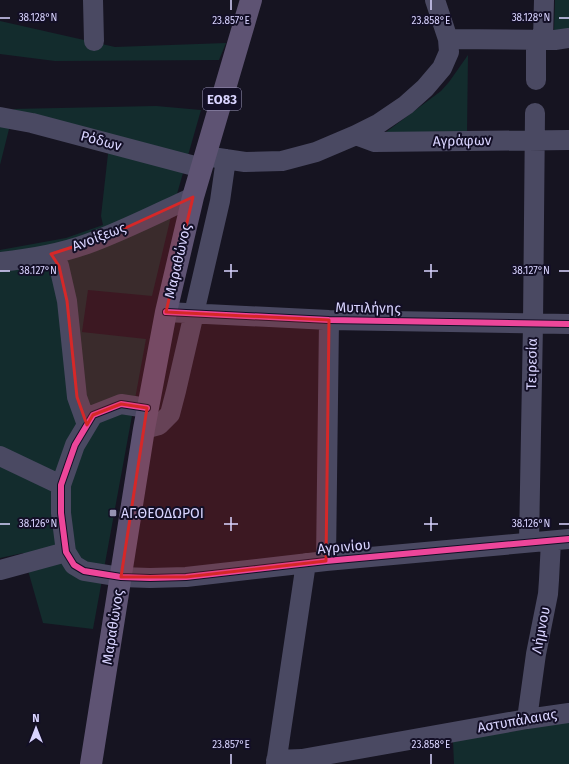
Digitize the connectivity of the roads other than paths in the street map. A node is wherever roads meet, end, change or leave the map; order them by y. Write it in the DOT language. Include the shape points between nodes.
graph roads {
  1 [pos="93,0"];
  2 [pos="251,0"];
  3 [pos="435,0"];
  4 [pos="544,0"];
  5 [pos="569,38"];
  6 [pos="448,39"];
  7 [pos="540,40"];
  8 [pos="94,41"];
  9 [pos="536,80"];
  10 [pos="535,113"];
  11 [pos="0,117"];
  12 [pos="356,135"];
  13 [pos="535,140"];
  14 [pos="569,140"];
  15 [pos="211,161"];
  16 [pos="193,197"];
  17 [pos="51,254"];
  18 [pos="0,262"];
  19 [pos="166,312"];
  20 [pos="194,314"];
  21 [pos="329,320"];
  22 [pos="533,324"];
  23 [pos="569,324"];
  24 [pos="145,419"];
  25 [pos="87,425"];
  26 [pos="0,456"];
  27 [pos="61,485"];
  28 [pos="560,540"];
  29 [pos="529,542"];
  30 [pos="66,552"];
  31 [pos="326,561"];
  32 [pos="306,563"];
  33 [pos="0,570"];
  34 [pos="121,576"];
  35 [pos="569,713"];
  36 [pos="527,719"];
  37 [pos="276,762"];
  38 [pos="92,764"];
  1 -- 8 [label="street"];
  2 -- 15 [label="main road, Μαραθώνος / ΕΟ83"];
  3 -- 6 [label="street"];
  4 -- 7 [label="street"];
  5 -- 7 [label="street"];
  6 -- 7 [label="street"];
  6 -- 12 [label="street, Ρόδων" via="449,52 442,68 426,88 378,124"];
  7 -- 9 [label="street"];
  10 -- 13 [label="street, Τειρεσία"];
  11 -- 15 [label="street, Ρόδων"];
  12 -- 13 [label="street, Αγράφων" via="375,142"];
  12 -- 15 [label="street, Ρόδων" via="316,152 282,161"];
  13 -- 14 [label="street, Αγράφων"];
  13 -- 22 [label="street, Τειρεσία"];
  15 -- 16 [label="main road, Μαραθώνος / ΕΟ83"];
  15 -- 20 [label="street" via="220,201"];
  16 -- 17 [label="street, Ανοίξεως" via="110,235"];
  16 -- 19 [label="main road, Μαραθώνος / ΕΟ83"];
  17 -- 18 [label="street, Ανοίξεως"];
  17 -- 25 [label="street" via="59,266 67,301 77,397"];
  19 -- 20 [label="street, Μυτιλήνης"];
  19 -- 24 [label="main road, Μαραθώνος / ΕΟ83"];
  20 -- 21 [label="street, Μυτιλήνης"];
  20 -- 24 [label="street" via="170,414 159,425"];
  21 -- 22 [label="street, Μυτιλήνης"];
  21 -- 31 [label="street"];
  22 -- 23 [label="street, Μυτιλήνης"];
  22 -- 29 [label="street, Τειρεσία"];
  24 -- 25 [label="street" via="122,404 93,415"];
  24 -- 34 [label="main road, Μαραθώνος / ΕΟ83"];
  25 -- 27 [label="street" via="75,445"];
  26 -- 27 [label="street"];
  27 -- 30 [label="street" via="61,512"];
  28 -- 29 [label="street, Αγρινίου"];
  28 -- 36 [label="street, Λήμνου" via="536,654"];
  29 -- 31 [label="street, Αγρινίου"];
  30 -- 33 [label="street"];
  30 -- 34 [label="street, Αγρινίου" via="74,565 84,571"];
  31 -- 32 [label="street, Αγρινίου"];
  32 -- 34 [label="street, Αγρινίου" via="186,577"];
  32 -- 37 [label="street"];
  34 -- 38 [label="main road, Μαραθώνος / ΕΟ83"];
  35 -- 36 [label="street, Αστυπάλαιας"];
  36 -- 37 [label="street, Αστυπάλαιας"];
}
